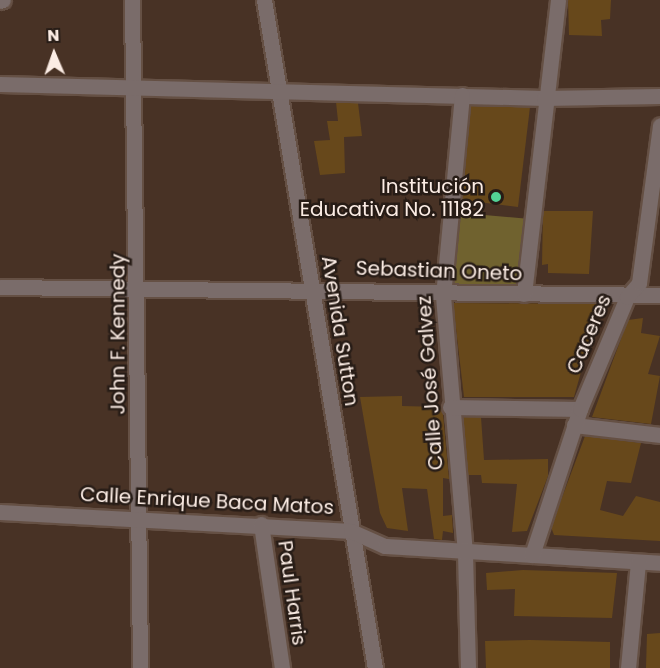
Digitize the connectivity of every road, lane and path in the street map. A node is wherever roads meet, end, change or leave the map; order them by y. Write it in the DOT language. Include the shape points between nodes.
graph roads {
  1 [pos="132,0"];
  2 [pos="264,0"];
  3 [pos="558,0"];
  4 [pos="0,84"];
  5 [pos="137,86"];
  6 [pos="280,88"];
  7 [pos="462,95"];
  8 [pos="660,96"];
  9 [pos="544,98"];
  10 [pos="660,125"];
  11 [pos="0,287"];
  12 [pos="312,287"];
  13 [pos="139,288"];
  14 [pos="524,294"];
  15 [pos="660,295"];
  16 [pos="443,296"];
  17 [pos="627,297"];
  18 [pos="450,407"];
  19 [pos="580,409"];
  20 [pos="574,425"];
  21 [pos="660,435"];
  22 [pos="0,512"];
  23 [pos="140,517"];
  24 [pos="261,524"];
  25 [pos="351,531"];
  26 [pos="465,553"];
  27 [pos="532,555"];
  28 [pos="638,562"];
  29 [pos="660,563"];
  30 [pos="140,668"];
  31 [pos="282,668"];
  32 [pos="375,668"];
  33 [pos="468,668"];
  34 [pos="628,668"];
  1 -- 5 [label="street, John F. Kennedy"];
  2 -- 6 [label="street, Avenida Sutton"];
  3 -- 9 [label="street"];
  4 -- 5 [label="street"];
  5 -- 6 [label="street"];
  5 -- 13 [label="street, John F. Kennedy"];
  6 -- 7 [label="street"];
  6 -- 12 [label="street, Avenida Sutton"];
  7 -- 9 [label="street"];
  7 -- 16 [label="street, Calle José Galvez"];
  8 -- 9 [label="street"];
  9 -- 14 [label="street"];
  10 -- 17 [label="street, Caceres" via="639,283"];
  11 -- 13 [label="street, Sebastian Oneto"];
  12 -- 13 [label="street, Sebastian Oneto"];
  12 -- 16 [label="street, Sebastian Oneto"];
  12 -- 25 [label="street, Avenida Sutton"];
  13 -- 23 [label="street, John F. Kennedy"];
  14 -- 16 [label="street, Sebastian Oneto"];
  14 -- 17 [label="street, Sebastian Oneto"];
  15 -- 17 [label="street, Sebastian Oneto"];
  16 -- 18 [label="street, Calle José Galvez"];
  17 -- 19 [label="street, Caceres"];
  18 -- 19 [label="street"];
  18 -- 26 [label="street, Calle José Galvez"];
  19 -- 20 [label="street, Caceres"];
  20 -- 21 [label="street"];
  20 -- 27 [label="street, Caceres"];
  22 -- 23 [label="street, Calle Enrique Baca Matos"];
  23 -- 24 [label="street, Calle Enrique Baca Matos"];
  23 -- 30 [label="street, John F. Kennedy"];
  24 -- 25 [label="street, Calle Enrique Baca Matos"];
  24 -- 31 [label="street, Paul Harris"];
  25 -- 26 [label="street, Calle Enrique Baca Matos" via="385,546"];
  25 -- 32 [label="street, Avenida Sutton"];
  26 -- 27 [label="street, Calle Enrique Baca Matos"];
  26 -- 33 [label="street, Calle José Galvez"];
  27 -- 28 [label="street, Calle Enrique Baca Matos"];
  28 -- 29 [label="street, Calle Enrique Baca Matos"];
  28 -- 34 [label="street"];
}
